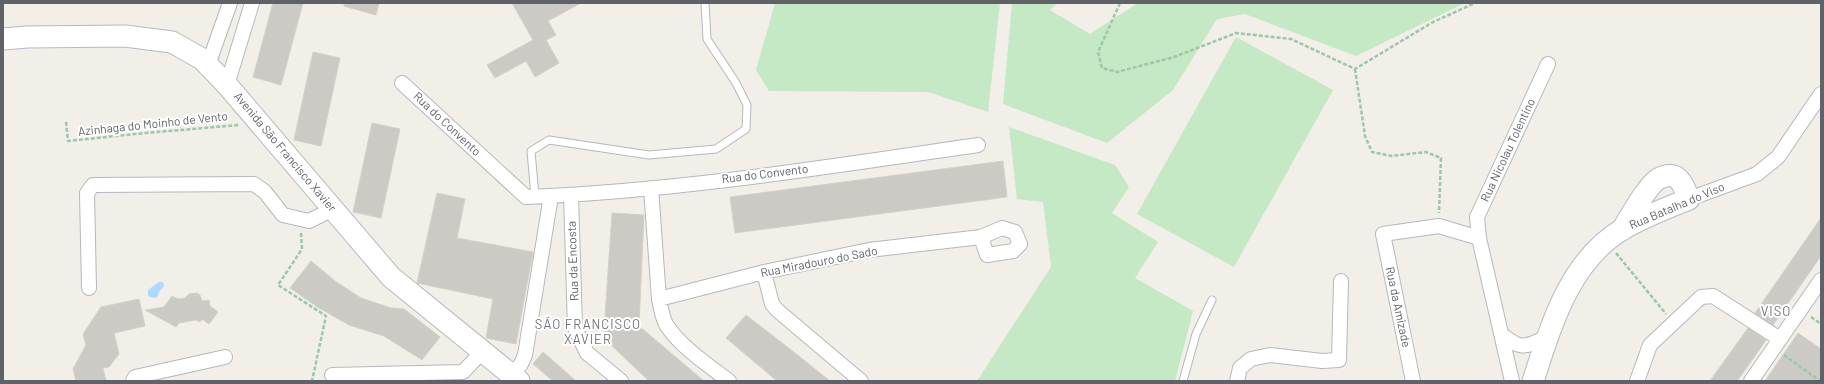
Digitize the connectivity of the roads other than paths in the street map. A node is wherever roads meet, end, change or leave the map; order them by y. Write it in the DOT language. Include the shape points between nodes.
graph roads {
  1 [pos="230,3"];
  2 [pos="252,3"];
  3 [pos="705,3"];
  4 [pos="3,39"];
  5 [pos="1548,64"];
  6 [pos="208,65"];
  7 [pos="402,83"];
  8 [pos="227,85"];
  9 [pos="1821,94"];
  10 [pos="978,145"];
  11 [pos="652,188"];
  12 [pos="571,195"];
  13 [pos="535,196"];
  14 [pos="551,196"];
  15 [pos="1689,199"];
  16 [pos="333,209"];
  17 [pos="1614,236"];
  18 [pos="981,237"];
  19 [pos="1479,238"];
  20 [pos="764,272"];
  21 [pos="1821,280"];
  22 [pos="1341,281"];
  23 [pos="89,288"];
  24 [pos="659,299"];
  25 [pos="1212,300"];
  26 [pos="1501,334"];
  27 [pos="1547,337"];
  28 [pos="1777,343"];
  29 [pos="483,351"];
  30 [pos="225,357"];
  31 [pos="332,375"];
  32 [pos="515,378"];
  33 [pos="133,381"];
  34 [pos="621,381"];
  35 [pos="729,381"];
  36 [pos="861,381"];
  37 [pos="1183,381"];
  38 [pos="1237,381"];
  39 [pos="1413,381"];
  40 [pos="1512,381"];
  41 [pos="1533,381"];
  42 [pos="1637,381"];
  43 [pos="1751,381"];
  1 -- 6 [label="street"];
  2 -- 8 [label="street"];
  3 -- 13 [label="lane" via="707,40 736,82 746,105 746,129 716,149 649,155 549,140 531,151"];
  4 -- 6 [label="street, Avenida São Francisco Xavier" via="132,37 172,42 202,58"];
  5 -- 19 [label="street, Rua Nicolau Tolentino" via="1477,217"];
  6 -- 8 [label="street, Avenida São Francisco Xavier"];
  7 -- 13 [label="street, Rua do Convento" via="526,196"];
  8 -- 16 [label="street, Avenida São Francisco Xavier"];
  9 -- 15 [label="street, Rua Batalha do Viso" via="1778,157 1757,174"];
  10 -- 11 [label="street, Rua do Convento"];
  11 -- 12 [label="street, Rua do Convento"];
  11 -- 24 [label="street"];
  12 -- 14 [label="street, Rua do Convento"];
  12 -- 34 [label="street, Rua da Encosta" via="575,328 587,353"];
  13 -- 14 [label="street, Rua do Convento"];
  14 -- 32 [label="street" via="525,356"];
  15 -- 17 [label="street, Rua Batalha do Viso" via="1660,211"];
  15 -- 17 [label="street" via="1676,177 1669,175 1659,178"];
  16 -- 23 [label="street" via="309,221 283,215 265,192 254,184 93,185 87,193"];
  16 -- 29 [label="street, Avenida São Francisco Xavier" via="391,277"];
  17 -- 27 [label="street, Rua Batalha do Viso" via="1573,280"];
  18 -- 20 [label="street, Rua Miradouro do Sado" via="869,250"];
  19 -- 26 [label="street, Rua Nicolau Tolentino"];
  19 -- 39 [label="street, Rua da Amizade" via="1439,226 1383,234"];
  20 -- 24 [label="street, Rua Miradouro do Sado"];
  20 -- 36 [label="street" via="772,304 776,310"];
  21 -- 28 [label="street"];
  22 -- 38 [label="street" via="1339,360 1270,355 1251,360 1240,368"];
  24 -- 35 [label="street" via="667,326 690,350"];
  25 -- 37 [label="lane" via="1196,334"];
  26 -- 27 [label="street" via="1516,346 1529,346"];
  26 -- 40 [label="street, Rua Nicolau Tolentino"];
  27 -- 41 [label="street, Rua Batalha do Viso"];
  28 -- 42 [label="street" via="1713,296 1701,297 1650,344"];
  28 -- 43 [label="street"];
  29 -- 31 [label="street" via="463,372"];
  29 -- 32 [label="street, Avenida São Francisco Xavier"];
  30 -- 33 [label="street" via="135,377"];
}
